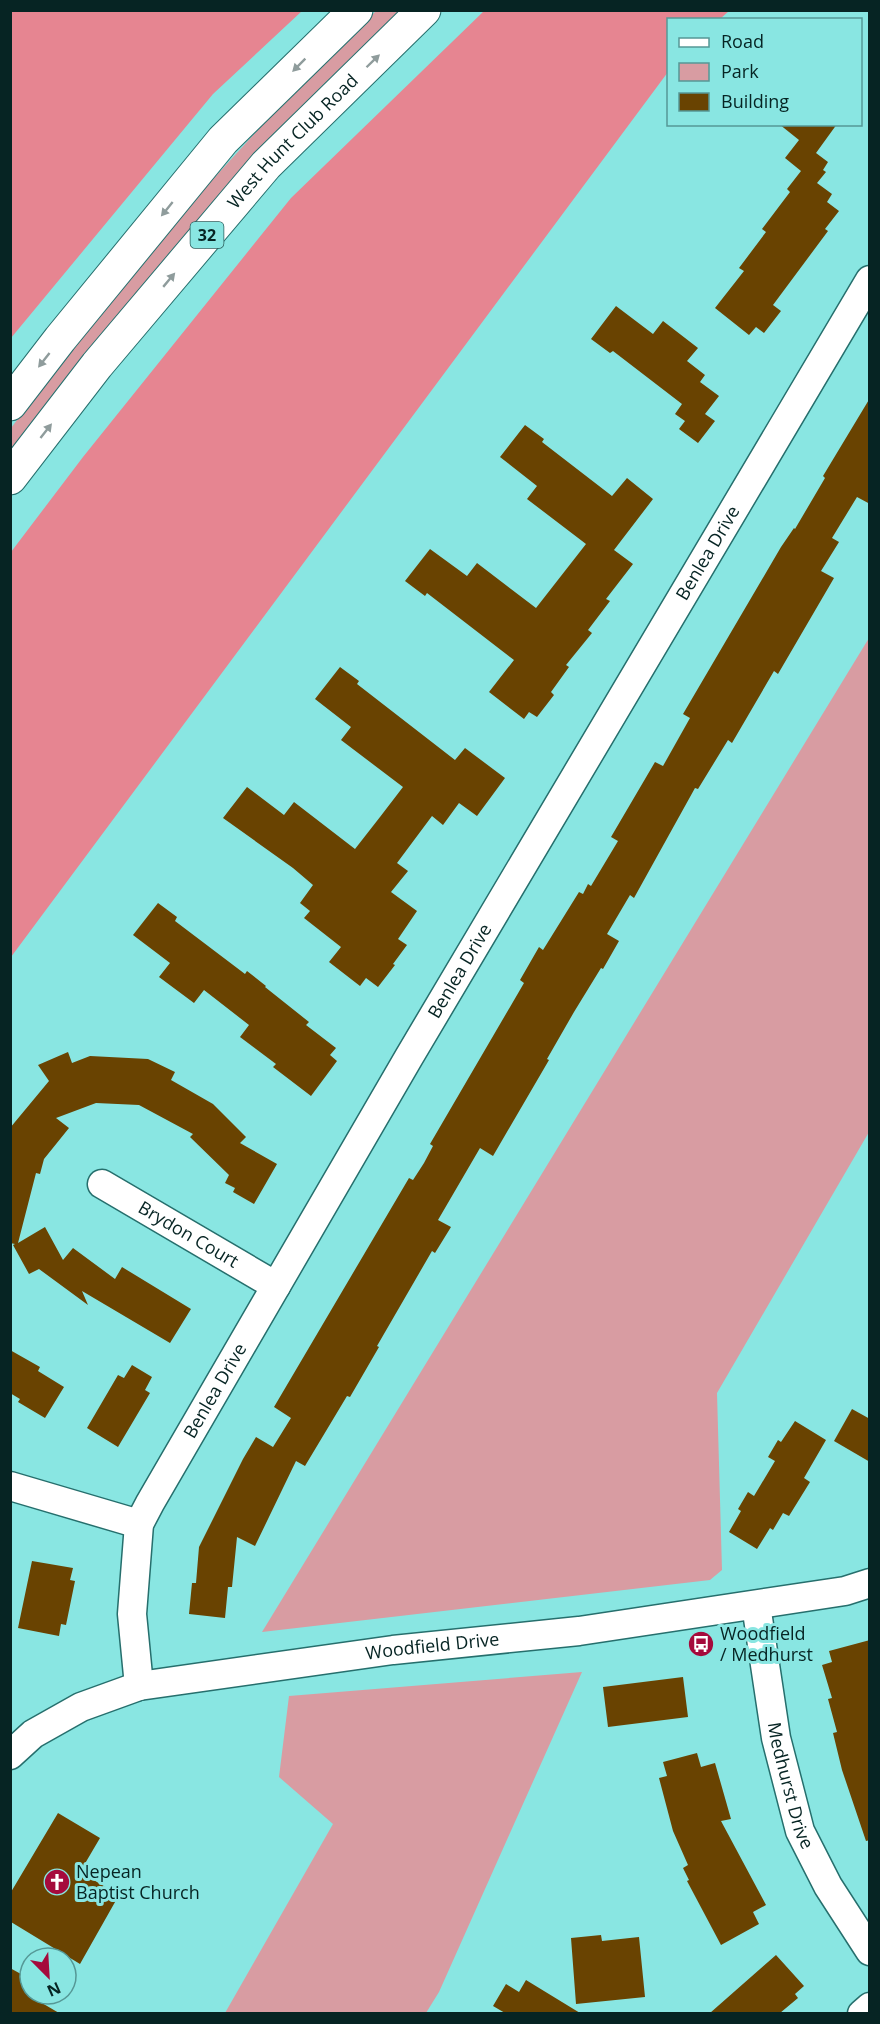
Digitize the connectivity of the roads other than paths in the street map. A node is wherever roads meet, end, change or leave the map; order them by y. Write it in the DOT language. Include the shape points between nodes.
graph roads {
  1 [pos="356,10"];
  2 [pos="424,10"];
  3 [pos="870,280"];
  4 [pos="10,404"];
  5 [pos="10,478"];
  6 [pos="102,1184"];
  7 [pos="276,1286"];
  8 [pos="10,1486"];
  9 [pos="140,1524"];
  10 [pos="870,1583"];
  11 [pos="756,1605"];
  12 [pos="139,1686"];
  13 [pos="10,1755"];
  14 [pos="870,1951"];
  15 [pos="870,2007"];
  16 [pos="862,2013"];
  1 -- 4 [label="main road, 32, one-way" via="223,140"];
  5 -- 2 [label="main road, West Hunt Club Road / 32, one-way" via="97,365 266,165"];
  3 -- 7 [label="street, Benlea Drive"];
  6 -- 7 [label="street, Brydon Court"];
  7 -- 9 [label="street, Benlea Drive"];
  8 -- 9 [label="street"];
  9 -- 12 [label="street, Benlea Drive" via="132,1614"];
  10 -- 11 [label="street, Woodfield Drive" via="845,1591"];
  11 -- 12 [label="street, Woodfield Drive"];
  11 -- 14 [label="street, Medhurst Drive" via="776,1738 800,1831 828,1886"];
  12 -- 13 [label="street, Woodfield Drive" via="81,1707 33,1734"];
  15 -- 16 [label="street"];
}
